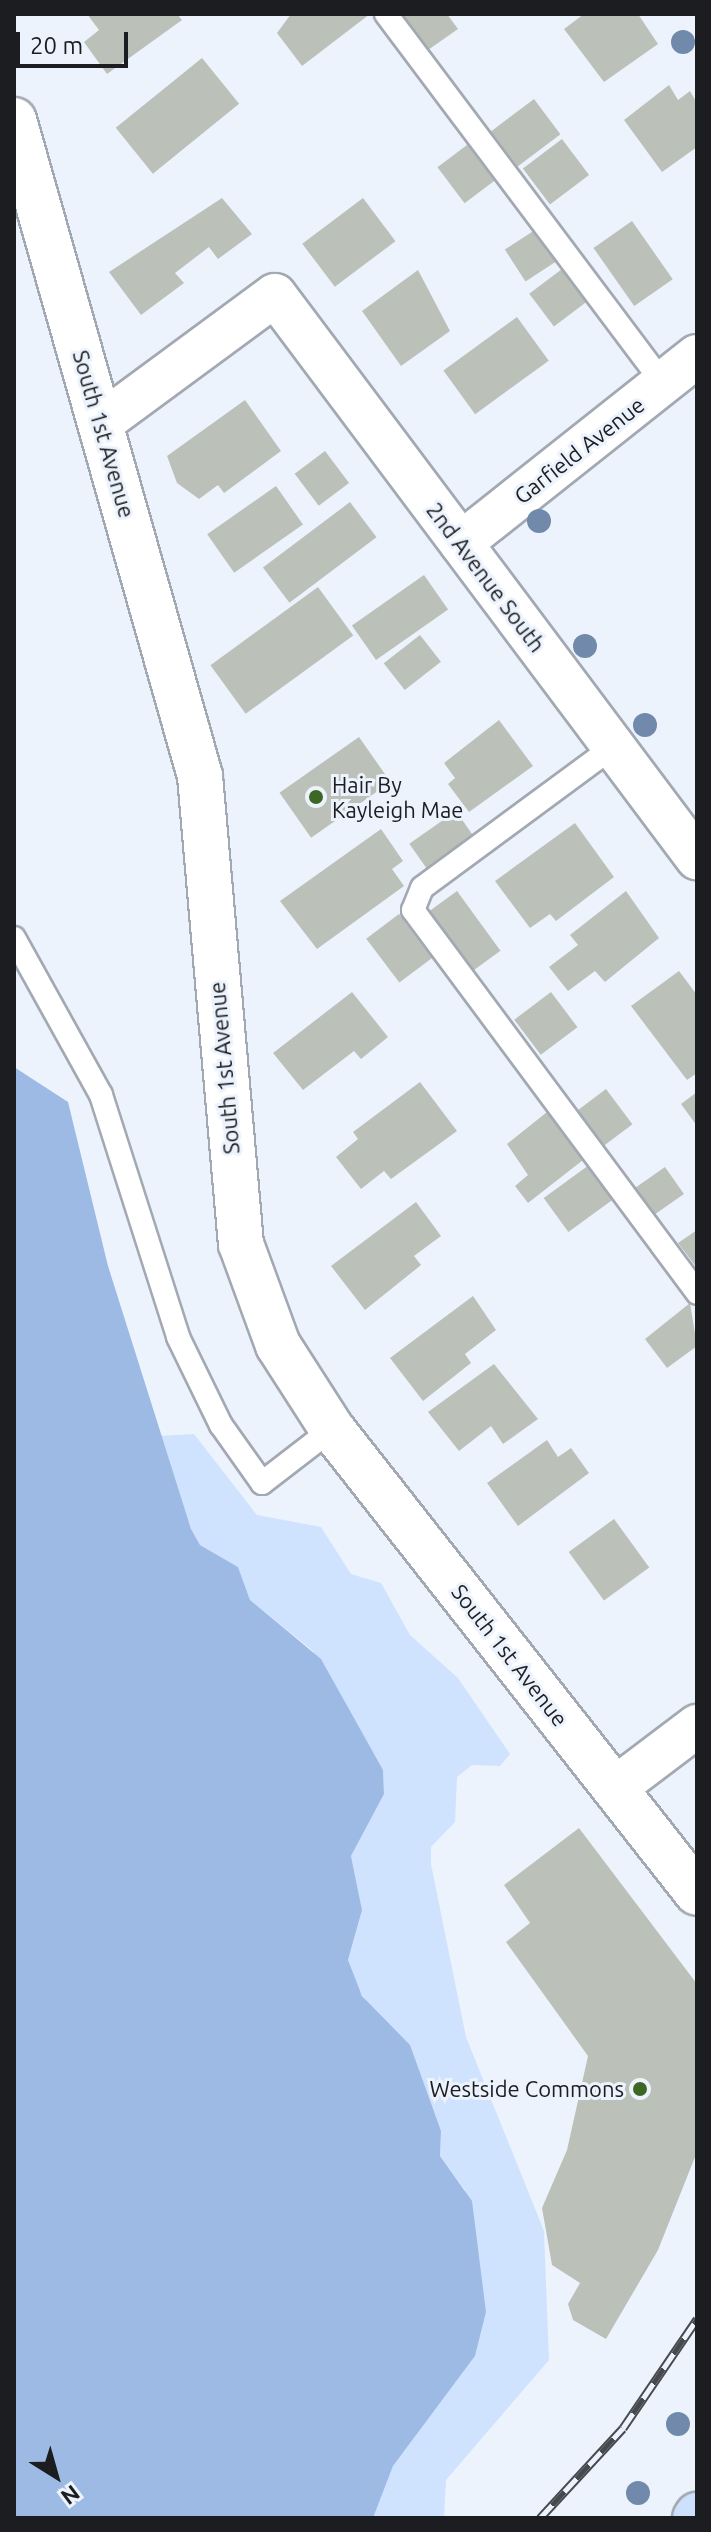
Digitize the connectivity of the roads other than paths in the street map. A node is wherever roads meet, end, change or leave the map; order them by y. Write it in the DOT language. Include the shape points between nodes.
graph roads {
  1 [pos="386,14"];
  2 [pos="14,120"];
  3 [pos="697,356"];
  4 [pos="664,384"];
  5 [pos="100,424"];
  6 [pos="461,543"];
  7 [pos="613,747"];
  8 [pos="697,858"];
  9 [pos="14,938"];
  10 [pos="697,1293"];
  11 [pos="332,1429"];
  12 [pos="697,1726"];
  13 [pos="615,1788"];
  14 [pos="697,1893"];
  1 -- 4 [label="lane"];
  2 -- 5 [label="street, South 1st Avenue"];
  3 -- 4 [label="street, Garfield Avenue"];
  4 -- 6 [label="street, Garfield Avenue"];
  5 -- 6 [label="street, 2nd Avenue South" via="275,295"];
  5 -- 11 [label="street, South 1st Avenue" via="200,776 241,1244 278,1345"];
  6 -- 7 [label="street, 2nd Avenue South"];
  7 -- 8 [label="street, 2nd Avenue South"];
  7 -- 10 [label="lane" via="422,888 413,910"];
  9 -- 11 [label="lane" via="101,1095 173,1322 221,1425 262,1483"];
  11 -- 13 [label="street, South 1st Avenue"];
  12 -- 13 [label="street"];
  13 -- 14 [label="street, South 1st Avenue"];
}
